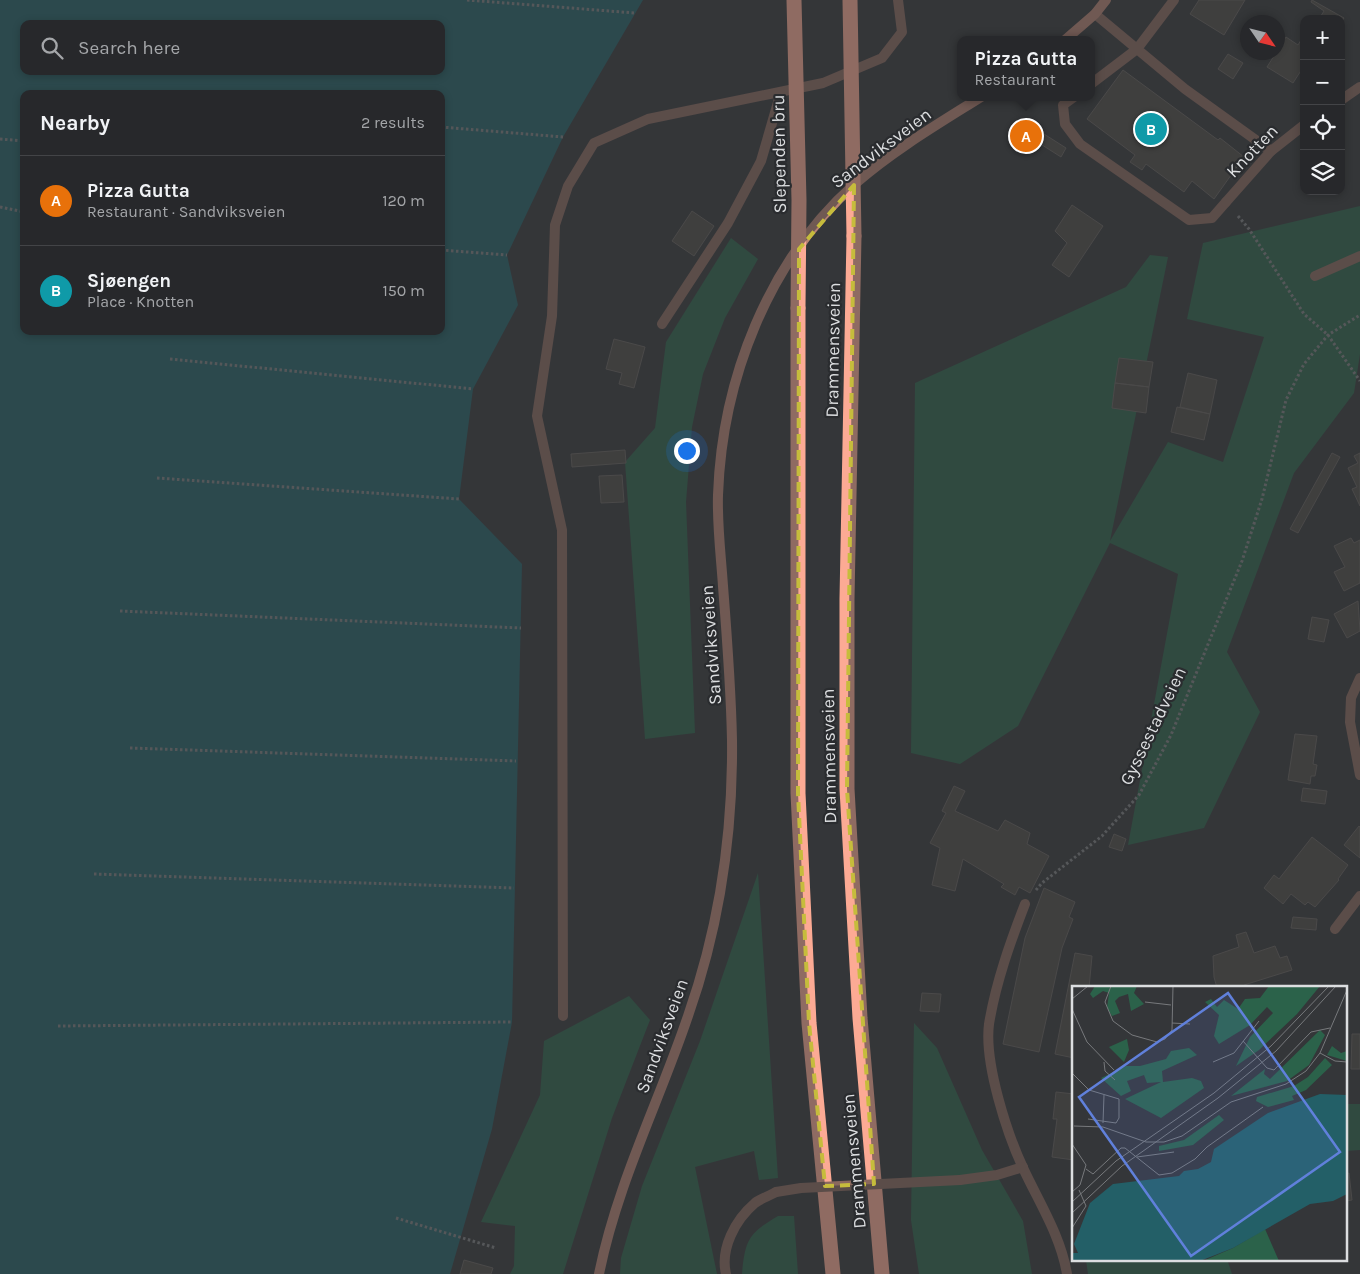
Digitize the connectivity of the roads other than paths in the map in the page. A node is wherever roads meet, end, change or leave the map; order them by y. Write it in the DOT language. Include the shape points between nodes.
graph roads {
  1 [pos="794,0"];
  2 [pos="850,0"];
  3 [pos="898,0"];
  4 [pos="1106,0"];
  5 [pos="1174,0"];
  6 [pos="1095,14"];
  7 [pos="1070,36"];
  8 [pos="1137,49"];
  9 [pos="1095,81"];
  10 [pos="1360,87"];
  11 [pos="781,92"];
  12 [pos="1345,97"];
  13 [pos="975,101"];
  14 [pos="1069,101"];
  15 [pos="1300,128"];
  16 [pos="1271,151"];
  17 [pos="1360,256"];
  18 [pos="1315,276"];
  19 [pos="798,308"];
  20 [pos="662,324"];
  21 [pos="1360,678"];
  22 [pos="1360,775"];
  23 [pos="1360,896"];
  24 [pos="1025,904"];
  25 [pos="1336,929"];
  26 [pos="563,1016"];
  27 [pos="1023,1167"];
  28 [pos="599,1274"];
  29 [pos="726,1274"];
  30 [pos="833,1274"];
  31 [pos="882,1274"];
  32 [pos="1067,1274"];
  1 -- 19 [label="highway, Slependen bru, bridge"];
  2 -- 31 [label="highway, Drammensveien, bridge" via="854,236 847,789 860,1018"];
  3 -- 11 [label="street" via="902,32 882,58 823,83"];
  4 -- 6 [label="main road"];
  5 -- 8 [label="street"];
  6 -- 7 [label="main road"];
  6 -- 8 [label="street"];
  8 -- 9 [label="street"];
  8 -- 16 [label="street" via="1185,89"];
  10 -- 12 [label="street"];
  11 -- 20 [label="street" via="761,161 728,223"];
  11 -- 26 [label="street" via="648,119 594,143 568,186 555,225 552,316 537,416 562,530"];
  13 -- 28 [label="main road, Sandviksveien" via="910,143 837,201 806,238 778,280 750,338 734,382 723,435 718,494 733,770 726,852 703,973 619,1195"];
  14 -- 16 [label="street, Knotten" via="1064,105 1065,124 1080,144 1188,220 1212,218"];
  15 -- 16 [label="street, Knotten"];
  17 -- 18 [label="street"];
  19 -- 30 [label="highway, Drammensveien" via="798,793 809,1023"];
  21 -- 22 [label="street" via="1352,698 1350,722"];
  23 -- 25 [label="street"];
  24 -- 27 [label="street" via="1003,962 989,1025 990,1062 1008,1131"];
  27 -- 29 [label="street, bridge" via="997,1175 960,1180 776,1192 755,1203 734,1227 723,1261"];
  27 -- 32 [label="street" via="1064,1252"];
}
